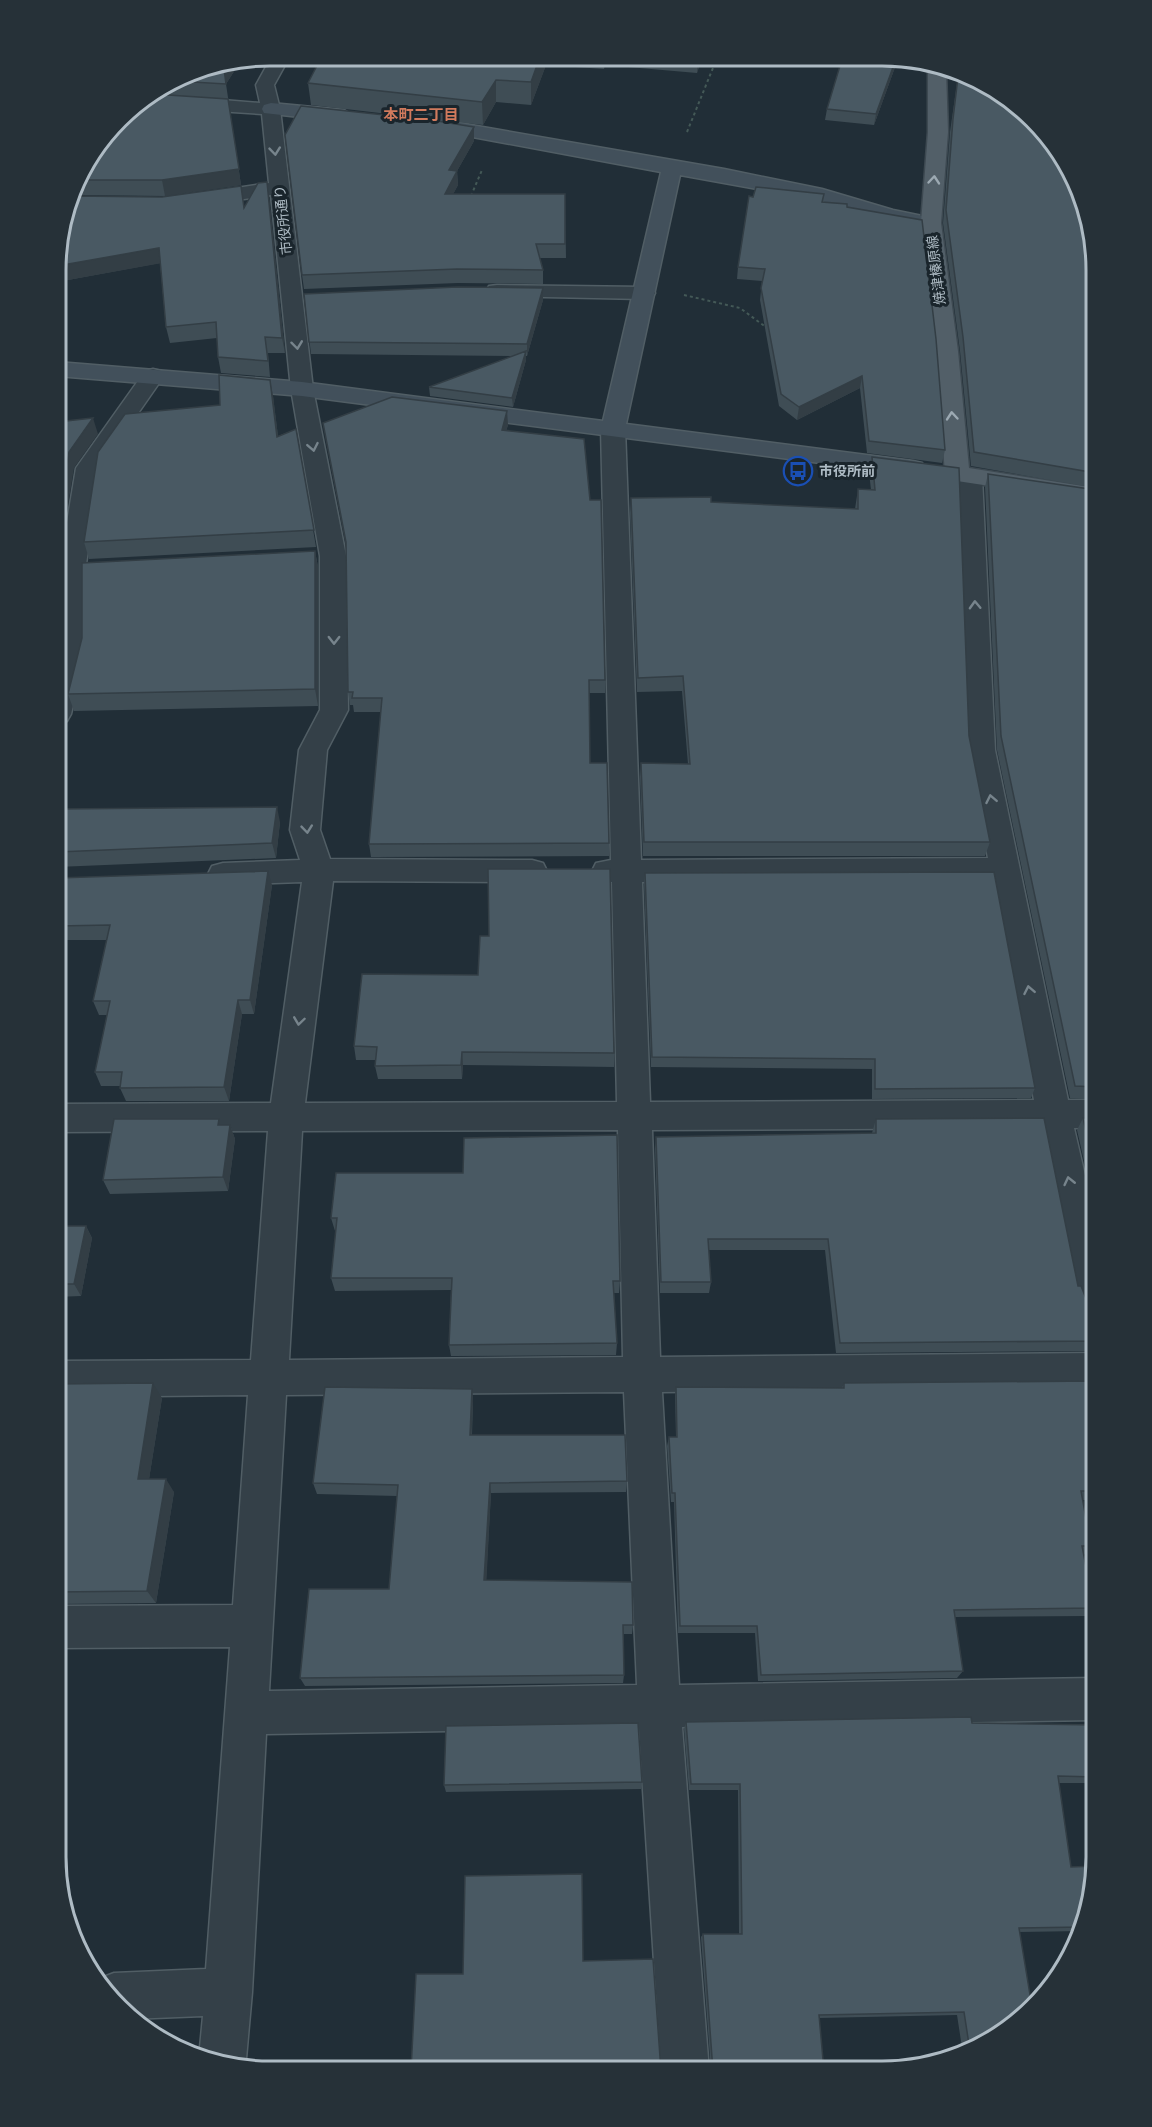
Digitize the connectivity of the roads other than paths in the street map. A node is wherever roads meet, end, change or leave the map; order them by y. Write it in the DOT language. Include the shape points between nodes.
graph roads {
  1 [pos="275,66"];
  2 [pos="937,74"];
  3 [pos="165,102"];
  4 [pos="271,109"];
  5 [pos="363,118"];
  6 [pos="409,122"];
  7 [pos="672,168"];
  8 [pos="279,188"];
  9 [pos="176,202"];
  10 [pos="931,223"];
  11 [pos="482,291"];
  12 [pos="644,293"];
  13 [pos="315,297"];
  14 [pos="291,298"];
  15 [pos="66,370"];
  16 [pos="153,376"];
  17 [pos="302,389"];
  18 [pos="613,428"];
  19 [pos="963,475"];
  20 [pos="1086,493"];
  21 [pos="75,571"];
  22 [pos="66,679"];
  23 [pos="1005,869"];
  24 [pos="319,870"];
  25 [pos="628,871"];
  26 [pos="200,875"];
  27 [pos="1086,1114"];
  28 [pos="286,1116"];
  29 [pos="1054,1116"];
  30 [pos="636,1117"];
  31 [pos="66,1118"];
  32 [pos="1086,1255"];
  33 [pos="1086,1371"];
  34 [pos="642,1373"];
  35 [pos="269,1376"];
  36 [pos="66,1379"];
  37 [pos="253,1626"];
  38 [pos="66,1627"];
  39 [pos="1086,1698"];
  40 [pos="659,1705"];
  41 [pos="247,1713"];
  42 [pos="229,1992"];
  43 [pos="121,1996"];
  44 [pos="224,2055"];
  45 [pos="684,2061"];
  1 -- 4 [label="street, 市役所通り" via="265,85"];
  10 -- 2 [label="main road, 焼津榛原線, one-way" via="938,132"];
  3 -- 4 [label="street"];
  4 -- 5 [label="street"];
  4 -- 8 [label="street, 市役所通り, one-way"];
  6 -- 7 [label="street"];
  7 -- 10 [label="street" via="822,195"];
  7 -- 12 [label="street"];
  8 -- 9 [label="street"];
  8 -- 14 [label="street, 市役所通り"];
  19 -- 10 [label="main road, 焼津榛原線, one-way"];
  11 -- 12 [label="street"];
  12 -- 18 [label="street"];
  13 -- 14 [label="street"];
  14 -- 17 [label="street, 市役所通り, one-way"];
  15 -- 16 [label="street"];
  16 -- 17 [label="street"];
  16 -- 21 [label="street" via="88,468"];
  17 -- 18 [label="street"];
  17 -- 24 [label="street, 市役所通り, one-way" via="334,710 313,750 305,830"];
  18 -- 19 [label="street"];
  18 -- 25 [label="street"];
  19 -- 20 [label="main road"];
  23 -- 19 [label="street, one-way" via="981,750"];
  21 -- 22 [label="street" via="72,655"];
  23 -- 25 [label="street"];
  29 -- 23 [label="street, one-way"];
  24 -- 25 [label="street"];
  24 -- 26 [label="street"];
  24 -- 28 [label="street, one-way"];
  25 -- 30 [label="street"];
  27 -- 29 [label="street"];
  28 -- 30 [label="street"];
  28 -- 31 [label="street"];
  28 -- 35 [label="street"];
  29 -- 30 [label="street"];
  32 -- 29 [label="street, one-way"];
  30 -- 34 [label="street"];
  33 -- 34 [label="street"];
  34 -- 35 [label="street"];
  34 -- 40 [label="street"];
  35 -- 36 [label="street"];
  35 -- 37 [label="street"];
  37 -- 38 [label="street"];
  37 -- 41 [label="street"];
  39 -- 40 [label="street"];
  40 -- 41 [label="street"];
  40 -- 45 [label="street"];
  41 -- 42 [label="street"];
  42 -- 43 [label="street"];
  42 -- 44 [label="street"];
}
